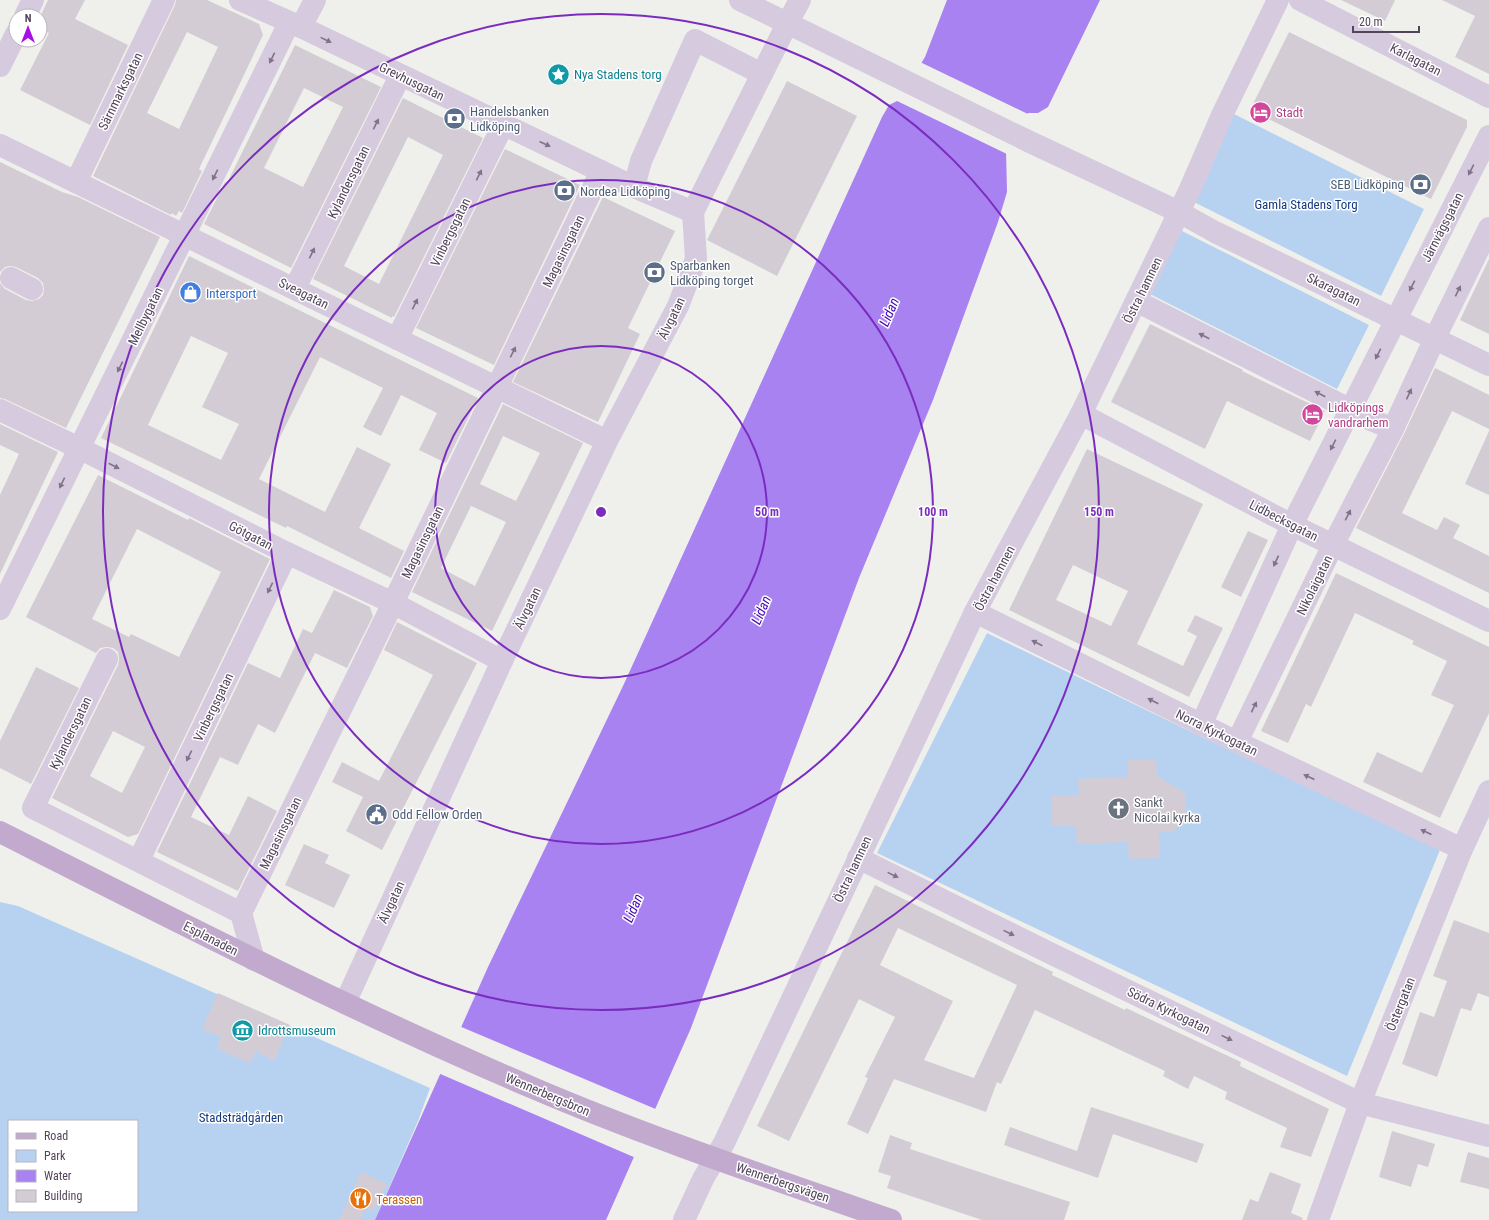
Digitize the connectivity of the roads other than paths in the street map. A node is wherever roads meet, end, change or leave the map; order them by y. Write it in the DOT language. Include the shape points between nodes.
graph roads {
  1 [pos="164,0"];
  2 [pos="240,0"];
  3 [pos="315,0"];
  4 [pos="740,0"];
  5 [pos="800,0"];
  6 [pos="1278,0"];
  7 [pos="1300,0"];
  8 [pos="787,24"];
  9 [pos="295,25"];
  10 [pos="9,48"];
  11 [pos="0,66"];
  12 [pos="762,74"];
  13 [pos="400,76"];
  14 [pos="1489,97"];
  15 [pos="504,125"];
  16 [pos="1489,136"];
  17 [pos="0,145"];
  18 [pos="601,171"];
  19 [pos="76,182"];
  20 [pos="634,187"];
  21 [pos="693,212"];
  22 [pos="1179,212"];
  23 [pos="1489,228"];
  24 [pos="185,236"];
  25 [pos="11,278"];
  26 [pos="32,288"];
  27 [pos="295,288"];
  28 [pos="1136,302"];
  29 [pos="1396,320"];
  30 [pos="1435,338"];
  31 [pos="397,339"];
  32 [pos="1489,365"];
  33 [pos="496,387"];
  34 [pos="0,410"];
  35 [pos="1350,410"];
  36 [pos="1081,414"];
  37 [pos="1393,429"];
  38 [pos="607,441"];
  39 [pos="80,448"];
  40 [pos="1292,524"];
  41 [pos="1333,545"];
  42 [pos="287,553"];
  43 [pos="392,603"];
  44 [pos="0,609"];
  45 [pos="975,612"];
  46 [pos="1489,621"];
  47 [pos="107,659"];
  48 [pos="502,661"];
  49 [pos="1201,725"];
  50 [pos="1237,742"];
  51 [pos="1488,796"];
  52 [pos="0,832"];
  53 [pos="22,843"];
  54 [pos="0,845"];
  55 [pos="1462,849"];
  56 [pos="858,858"];
  57 [pos="139,860"];
  58 [pos="241,913"];
  59 [pos="254,960"];
  60 [pos="345,1003"];
  61 [pos="423,1039"];
  62 [pos="1360,1103"];
  63 [pos="1489,1136"];
  64 [pos="675,1145"];
  65 [pos="715,1159"];
  66 [pos="684,1220"];
  67 [pos="891,1220"];
  68 [pos="1318,1220"];
  1 -- 19 [label="street, Särnmarksgatan"];
  2 -- 9 [label="street, Grevhusgatan"];
  3 -- 9 [label="street, Mellbygatan"];
  4 -- 8 [label="street, Skaragatan"];
  5 -- 8 [label="street"];
  6 -- 22 [label="street, Östra hamnen" via="1223,113"];
  7 -- 14 [label="street, Karlagatan"];
  8 -- 12 [label="street"];
  8 -- 22 [label="street, Skaragatan"];
  9 -- 13 [label="street, Grevhusgatan, one-way"];
  9 -- 24 [label="street, Mellbygatan, one-way"];
  10 -- 11 [label="street"];
  12 -- 20 [label="street" via="695,40 641,161"];
  12 -- 21 [label="street"];
  13 -- 15 [label="street, Grevhusgatan"];
  27 -- 13 [label="street, Kylandersgatan, one-way"];
  15 -- 18 [label="street, Grevhusgatan, one-way"];
  31 -- 15 [label="street, Vinbergsgatan, one-way"];
  16 -- 29 [label="street, Järnvägsgatan, one-way"];
  17 -- 19 [label="street, Sveagatan"];
  18 -- 20 [label="street, Grevhusgatan"];
  33 -- 18 [label="street, Magasinsgatan, one-way"];
  19 -- 24 [label="street, Sveagatan"];
  20 -- 21 [label="street, Grevhusgatan"];
  21 -- 38 [label="street, Älvgatan" via="696,259 678,306"];
  22 -- 28 [label="street, Östra hamnen"];
  22 -- 29 [label="street, Skaragatan"];
  30 -- 23 [label="street, one-way"];
  24 -- 27 [label="street, Sveagatan"];
  24 -- 39 [label="street, Mellbygatan, one-way"];
  25 -- 26 [label="street"];
  27 -- 31 [label="street, Sveagatan"];
  35 -- 28 [label="street, one-way"];
  28 -- 36 [label="street, Östra hamnen"];
  29 -- 30 [label="street, Skaragatan"];
  29 -- 35 [label="street, one-way"];
  30 -- 32 [label="street, Skaragatan"];
  37 -- 30 [label="street, one-way"];
  31 -- 33 [label="street, Sveagatan"];
  33 -- 38 [label="street, Sveagatan"];
  33 -- 43 [label="street, Magasinsgatan"];
  34 -- 39 [label="street, Götgatan"];
  35 -- 37 [label="street"];
  35 -- 40 [label="street, one-way"];
  36 -- 40 [label="street, Lidbecksgatan"];
  36 -- 45 [label="street, Östra hamnen"];
  41 -- 37 [label="street, Nikolaigatan, one-way"];
  38 -- 48 [label="street, Älvgatan"];
  39 -- 42 [label="street, Götgatan, one-way"];
  39 -- 44 [label="street, Mellbygatan, one-way"];
  40 -- 41 [label="street, Lidbecksgatan"];
  40 -- 49 [label="street, one-way"];
  41 -- 46 [label="street, Lidbecksgatan"];
  50 -- 41 [label="street, Nikolaigatan, one-way"];
  42 -- 43 [label="street, Götgatan"];
  42 -- 57 [label="street, Vinbergsgatan, one-way"];
  43 -- 48 [label="street, Götgatan"];
  43 -- 58 [label="street, Magasinsgatan"];
  49 -- 45 [label="street, Norra Kyrkogatan, one-way"];
  45 -- 56 [label="street, Östra hamnen"];
  47 -- 57 [label="street, Kylandersgatan" via="33,808"];
  48 -- 60 [label="street, Älvgatan"];
  49 -- 50 [label="street, Norra Kyrkogatan"];
  55 -- 50 [label="street, Norra Kyrkogatan, one-way"];
  51 -- 55 [label="street, Östergatan"];
  52 -- 53 [label="main road, Esplanaden"];
  53 -- 54 [label="main road"];
  53 -- 59 [label="main road, Esplanaden"];
  55 -- 62 [label="street, Östergatan"];
  56 -- 62 [label="street, Södra Kyrkogatan, one-way"];
  56 -- 65 [label="street, Östra hamnen"];
  57 -- 58 [label="street"];
  58 -- 59 [label="street"];
  59 -- 60 [label="main road, Esplanaden"];
  60 -- 61 [label="main road, Esplanaden"];
  61 -- 64 [label="main road, Wennerbergsbron" via="533,1088"];
  62 -- 63 [label="street, Södra Kyrkogatan"];
  62 -- 68 [label="street, Östergatan"];
  64 -- 65 [label="main road, Wennerbergsvägen"];
  65 -- 66 [label="street, Östra hamnen"];
  65 -- 67 [label="main road, Wennerbergsvägen"];
}
